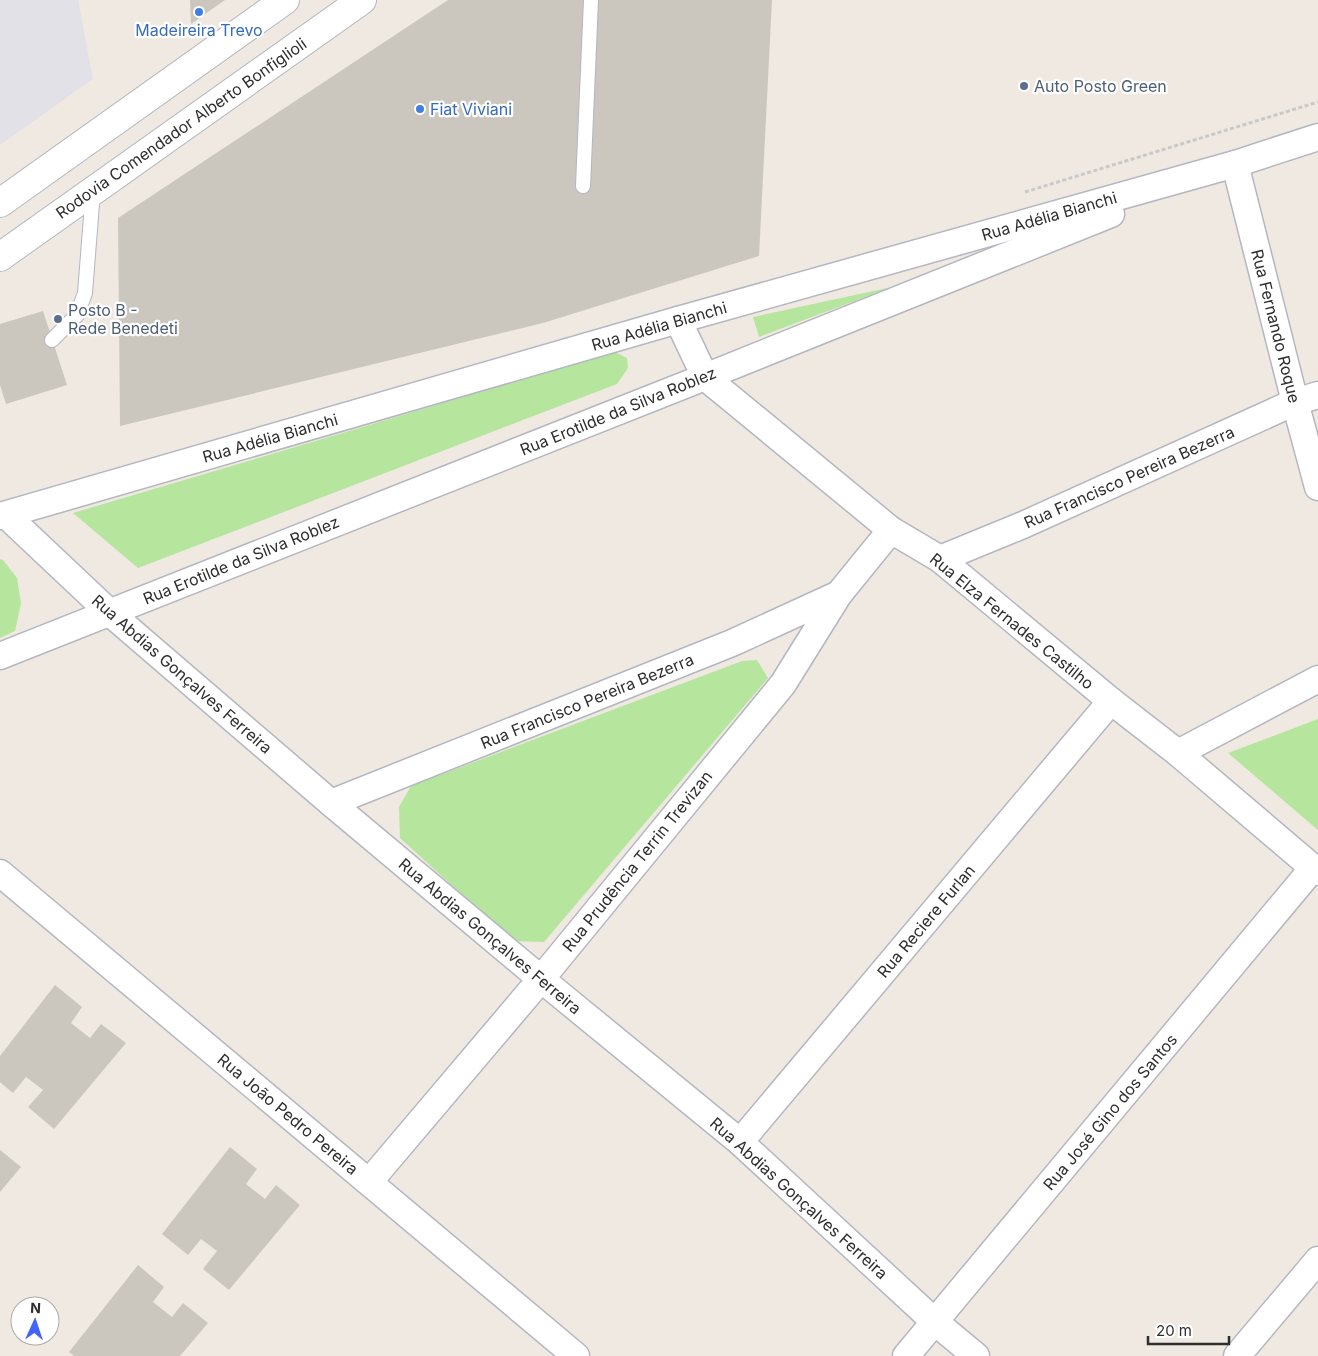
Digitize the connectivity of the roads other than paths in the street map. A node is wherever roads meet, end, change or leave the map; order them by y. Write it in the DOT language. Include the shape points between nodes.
graph roads {
  1 [pos="285,0"];
  2 [pos="362,0"];
  3 [pos="591,0"];
  4 [pos="1318,137"];
  5 [pos="1235,164"];
  6 [pos="583,186"];
  7 [pos="93,191"];
  8 [pos="0,203"];
  9 [pos="0,257"];
  10 [pos="678,320"];
  11 [pos="52,340"];
  12 [pos="705,377"];
  13 [pos="1306,399"];
  14 [pos="1318,487"];
  15 [pos="3,516"];
  16 [pos="890,530"];
  17 [pos="940,560"];
  18 [pos="839,594"];
  19 [pos="110,613"];
  20 [pos="0,656"];
  21 [pos="1318,678"];
  22 [pos="1111,701"];
  23 [pos="1178,752"];
  24 [pos="331,803"];
  25 [pos="1315,870"];
  26 [pos="0,873"];
  27 [pos="541,979"];
  28 [pos="740,1142"];
  29 [pos="369,1182"];
  30 [pos="1318,1260"];
  31 [pos="935,1322"];
  32 [pos="576,1356"];
  33 [pos="906,1356"];
  34 [pos="976,1356"];
  35 [pos="1237,1356"];
  1 -- 8 [label="main road"];
  2 -- 7 [label="main road, Rodovia Comendador Alberto Bonfiglioli"];
  3 -- 6 [label="lane"];
  4 -- 5 [label="street, Rua Adélia Bianchi"];
  5 -- 10 [label="street, Rua Adélia Bianchi"];
  5 -- 12 [label="street, Rua Erotilde da Silva Roblez"];
  5 -- 13 [label="street, Rua Fernando Roque"];
  7 -- 9 [label="main road, Rodovia Comendador Alberto Bonfiglioli"];
  7 -- 11 [label="lane" via="85,293 77,316"];
  10 -- 12 [label="street, Rua Elza Fernades Castilho"];
  10 -- 15 [label="street, Rua Adélia Bianchi"];
  12 -- 16 [label="street, Rua Elza Fernades Castilho"];
  12 -- 19 [label="street, Rua Erotilde da Silva Roblez"];
  13 -- 14 [label="street, Rua Fernando Roque"];
  13 -- 17 [label="street, Rua Francisco Pereira Bezerra"];
  15 -- 19 [label="street, Rua Abdias Gonçalves Ferreira"];
  16 -- 17 [label="street, Rua Elza Fernades Castilho"];
  16 -- 18 [label="street, Rua Prudência Terrin Trevizan"];
  17 -- 22 [label="street, Rua Elza Fernades Castilho"];
  18 -- 24 [label="street, Rua Francisco Pereira Bezerra" via="732,643"];
  18 -- 27 [label="street, Rua Prudência Terrin Trevizan" via="783,684"];
  19 -- 20 [label="street, Rua Erotilde da Silva Roblez"];
  19 -- 24 [label="street, Rua Abdias Gonçalves Ferreira"];
  21 -- 23 [label="street"];
  22 -- 23 [label="street, Rua Elza Fernades Castilho"];
  22 -- 28 [label="street, Rua Reciere Furlan"];
  23 -- 25 [label="street, Rua Elza Fernades Castilho"];
  24 -- 27 [label="street, Rua Abdias Gonçalves Ferreira"];
  25 -- 31 [label="street, Rua José Gino dos Santos"];
  26 -- 29 [label="street, Rua João Pedro Pereira"];
  27 -- 28 [label="street, Rua Abdias Gonçalves Ferreira"];
  27 -- 29 [label="street, Rua Prudência Terrin Trevizan"];
  28 -- 31 [label="street, Rua Abdias Gonçalves Ferreira"];
  29 -- 32 [label="street, Rua João Pedro Pereira"];
  30 -- 35 [label="street"];
  31 -- 33 [label="street, Rua José Gino dos Santos"];
  31 -- 34 [label="street, Rua Abdias Gonçalves Ferreira"];
}
